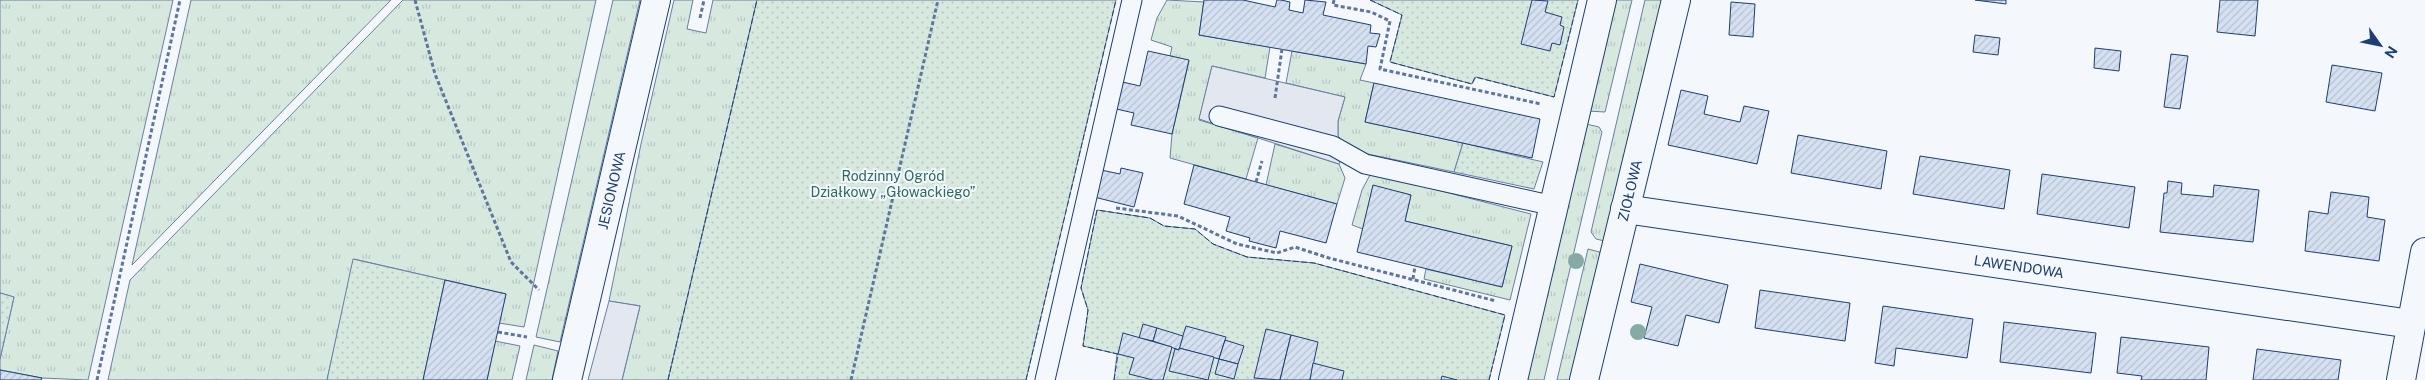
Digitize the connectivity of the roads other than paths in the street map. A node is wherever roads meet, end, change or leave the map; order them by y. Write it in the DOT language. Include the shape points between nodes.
graph roads {
  1 [pos="656,0"];
  2 [pos="1132,0"];
  3 [pos="1602,0"];
  4 [pos="1676,0"];
  5 [pos="1219,116"];
  6 [pos="1554,206"];
  7 [pos="1625,209"];
  8 [pos="2425,252"];
  9 [pos="2411,324"];
  10 [pos="568,380"];
  11 [pos="1045,380"];
  12 [pos="1513,380"];
  13 [pos="1584,380"];
  14 [pos="2401,380"];
  1 -- 10 [label="street, JESIONOWA"];
  2 -- 11 [label="lane"];
  3 -- 6 [label="street"];
  4 -- 7 [label="street, ZIOŁOWA"];
  5 -- 6 [label="lane" via="1333,146 1365,164"];
  6 -- 12 [label="street"];
  7 -- 9 [label="street, LAWENDOWA"];
  7 -- 13 [label="street, ZIOŁOWA"];
  8 -- 9 [label="street"];
  9 -- 14 [label="street"];
}
